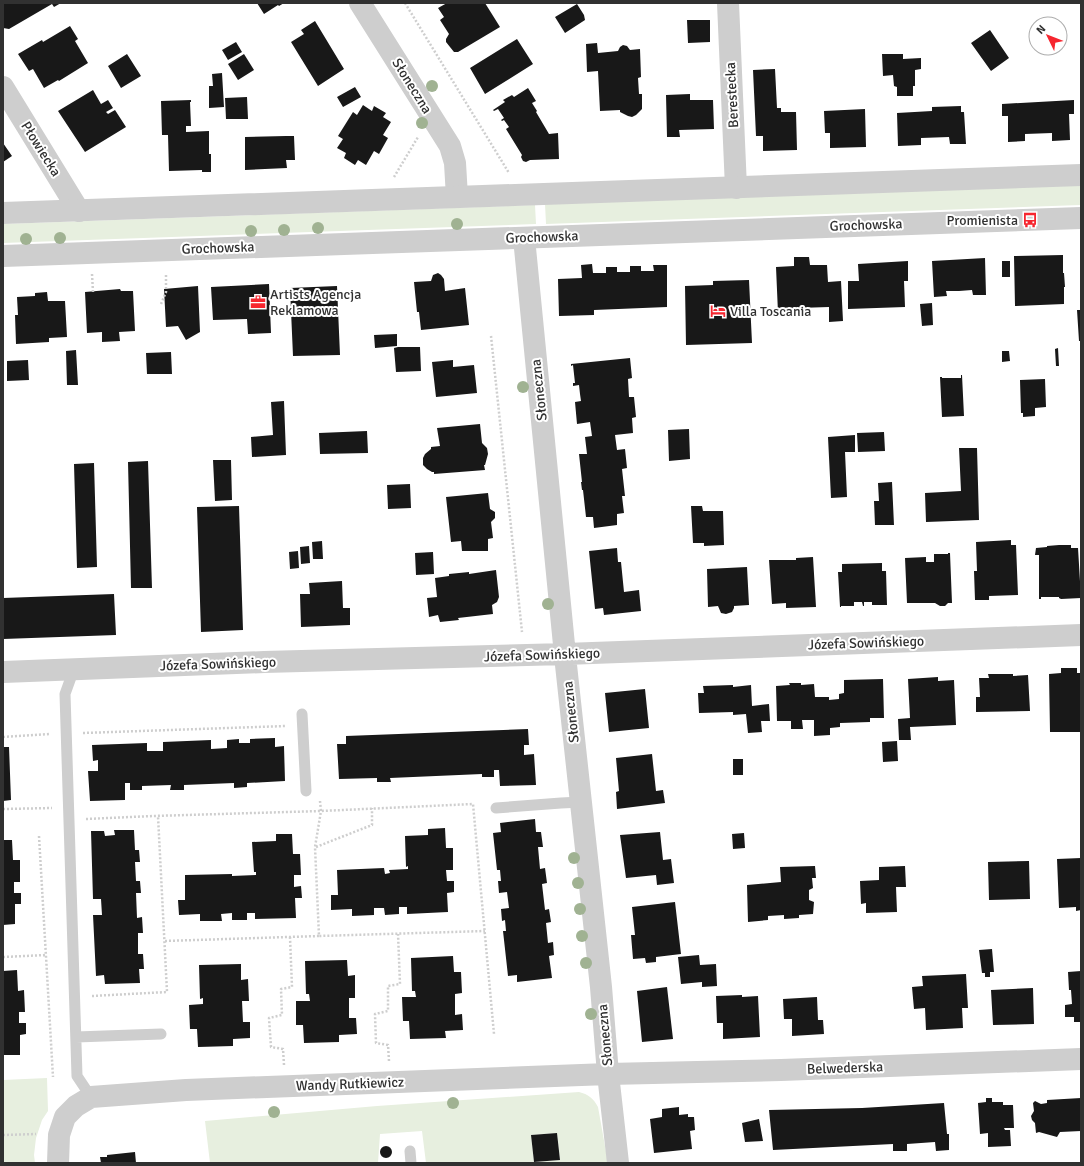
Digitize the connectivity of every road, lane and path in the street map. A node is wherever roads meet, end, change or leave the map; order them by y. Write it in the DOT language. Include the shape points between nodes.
graph roads {
  1 [pos="360,3"];
  2 [pos="405,3"];
  3 [pos="728,3"];
  4 [pos="3,87"];
  5 [pos="421,131"];
  6 [pos="1081,175"];
  7 [pos="511,177"];
  8 [pos="393,179"];
  9 [pos="736,188"];
  10 [pos="457,197"];
  11 [pos="79,211"];
  12 [pos="3,214"];
  13 [pos="1081,218"];
  14 [pos="524,238"];
  15 [pos="166,250"];
  16 [pos="3,256"];
  17 [pos="161,304"];
  18 [pos="491,336"];
  19 [pos="1081,635"];
  20 [pos="565,654"];
  21 [pos="524,655"];
  22 [pos="74,669"];
  23 [pos="3,672"];
  24 [pos="302,714"];
  25 [pos="288,726"];
  26 [pos="66,733"];
  27 [pos="3,737"];
  28 [pos="306,791"];
  29 [pos="320,796"];
  30 [pos="581,802"];
  31 [pos="69,807"];
  32 [pos="372,808"];
  33 [pos="496,808"];
  34 [pos="3,810"];
  35 [pos="321,811"];
  36 [pos="158,816"];
  37 [pos="85,819"];
  38 [pos="39,836"];
  39 [pos="315,847"];
  40 [pos="485,931"];
  41 [pos="398,934"];
  42 [pos="319,936"];
  43 [pos="290,937"];
  44 [pos="165,941"];
  45 [pos="46,955"];
  46 [pos="3,957"];
  47 [pos="85,996"];
  48 [pos="161,1034"];
  49 [pos="494,1034"];
  50 [pos="76,1037"];
  51 [pos="1081,1059"];
  52 [pos="389,1064"];
  53 [pos="284,1069"];
  54 [pos="608,1074"];
  55 [pos="53,1077"];
  56 [pos="91,1097"];
  57 [pos="40,1134"];
  58 [pos="3,1135"];
  59 [pos="410,1151"];
  60 [pos="58,1163"];
  61 [pos="411,1163"];
  62 [pos="618,1163"];
  1 -- 10 [label="street, Słoneczna" via="450,146 455,163"];
  2 -- 7 [label="path"];
  3 -- 9 [label="street, Berestecka"];
  4 -- 11 [label="street, Płowiecka"];
  5 -- 8 [label="path"];
  6 -- 9 [label="street"];
  9 -- 10 [label="street"];
  10 -- 11 [label="street"];
  11 -- 12 [label="street"];
  13 -- 14 [label="street, Grochowska"];
  14 -- 15 [label="street, Grochowska"];
  14 -- 20 [label="street, Słoneczna"];
  15 -- 16 [label="street, Grochowska"];
  15 -- 17 [label="path" via="166,292"];
  18 -- 21 [label="path"];
  19 -- 20 [label="street, Józefa Sowińskiego"];
  20 -- 21 [label="street, Józefa Sowińskiego"];
  20 -- 30 [label="street, Słoneczna"];
  21 -- 22 [label="street, Józefa Sowińskiego"];
  22 -- 23 [label="street, Józefa Sowińskiego"];
  22 -- 26 [label="lane" via="65,694"];
  24 -- 28 [label="lane"];
  25 -- 26 [label="path"];
  26 -- 27 [label="path"];
  26 -- 31 [label="lane"];
  29 -- 35 [label="path"];
  30 -- 33 [label="lane"];
  30 -- 54 [label="street, Słoneczna"];
  31 -- 34 [label="path"];
  31 -- 50 [label="lane"];
  32 -- 35 [label="path"];
  32 -- 39 [label="path" via="372,825"];
  32 -- 40 [label="path" via="473,804"];
  35 -- 36 [label="path"];
  35 -- 39 [label="path"];
  36 -- 37 [label="path"];
  36 -- 44 [label="path"];
  38 -- 45 [label="path"];
  39 -- 42 [label="path"];
  40 -- 41 [label="path"];
  40 -- 49 [label="path"];
  41 -- 42 [label="path"];
  41 -- 52 [label="path" via="400,984 388,986 388,1011 375,1014 376,1043 388,1045"];
  42 -- 43 [label="path"];
  43 -- 44 [label="path"];
  43 -- 53 [label="path" via="292,987 281,989 282,1015 269,1018 271,1046 283,1049"];
  44 -- 47 [label="path" via="167,992"];
  45 -- 46 [label="path"];
  45 -- 55 [label="path"];
  48 -- 50 [label="lane"];
  50 -- 56 [label="lane" via="77,1076"];
  51 -- 54 [label="street, Belwederska"];
  54 -- 56 [label="street, Wandy Rutkiewicz" via="186,1090"];
  54 -- 62 [label="street, Słoneczna"];
  56 -- 60 [label="street" via="76,1106 65,1117 59,1135"];
  57 -- 58 [label="path"];
  59 -- 61 [label="lane"];
}
